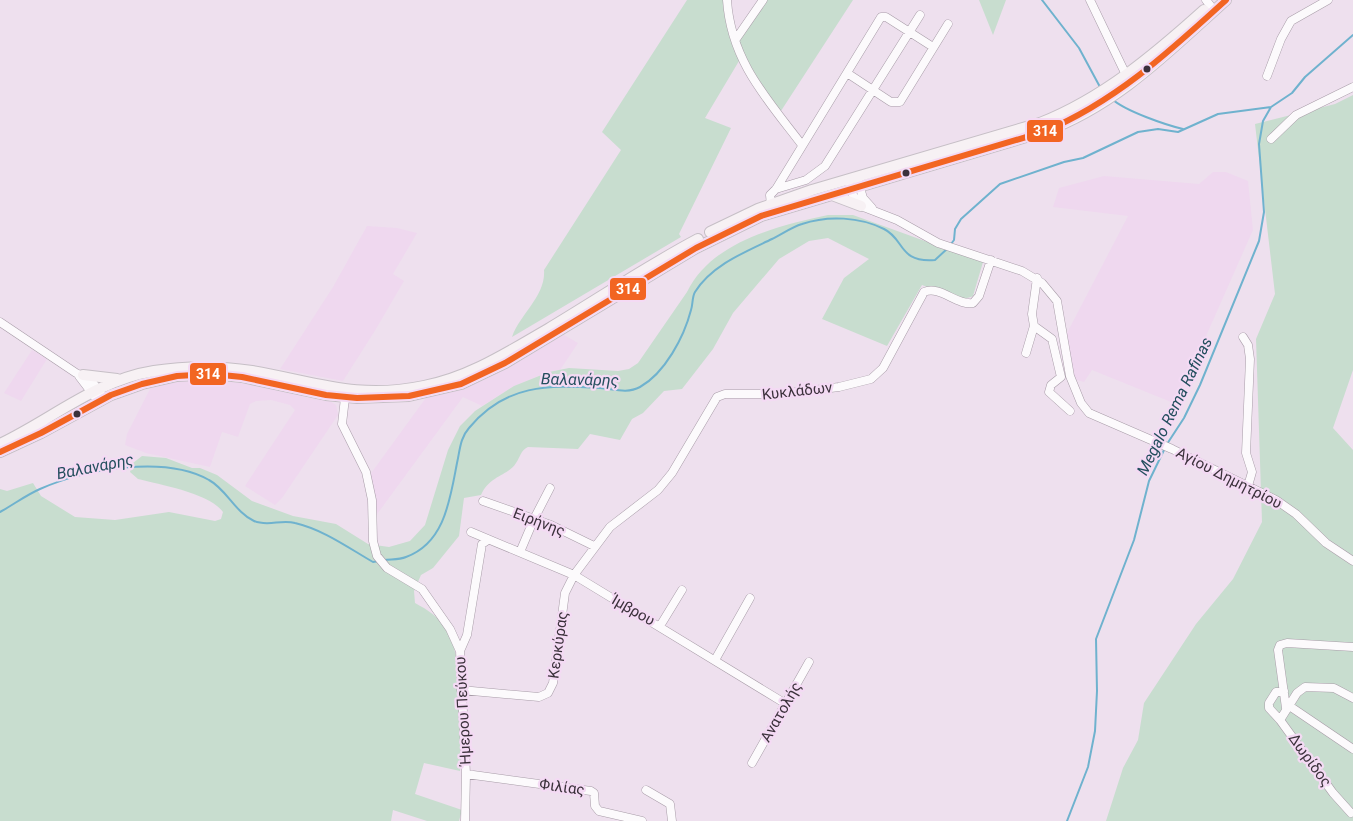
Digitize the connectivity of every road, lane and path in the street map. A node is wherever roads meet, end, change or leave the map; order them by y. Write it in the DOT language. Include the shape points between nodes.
graph roads {
  1 [pos="727,0"];
  2 [pos="763,0"];
  3 [pos="1090,0"];
  4 [pos="1226,0"];
  5 [pos="1328,0"];
  6 [pos="1210,2"];
  7 [pos="920,15"];
  8 [pos="948,24"];
  9 [pos="909,32"];
  10 [pos="736,39"];
  11 [pos="933,47"];
  12 [pos="847,73"];
  13 [pos="1267,76"];
  14 [pos="1131,78"];
  15 [pos="1353,87"];
  16 [pos="874,91"];
  17 [pos="1271,139"];
  18 [pos="802,144"];
  19 [pos="854,183"];
  20 [pos="776,188"];
  21 [pos="832,195"];
  22 [pos="771,205"];
  23 [pos="861,206"];
  24 [pos="874,210"];
  25 [pos="991,260"];
  26 [pos="1037,278"];
  27 [pos="0,322"];
  28 [pos="1034,326"];
  29 [pos="1243,337"];
  30 [pos="1026,353"];
  31 [pos="80,375"];
  32 [pos="125,379"];
  33 [pos="98,395"];
  34 [pos="345,398"];
  35 [pos="80,399"];
  36 [pos="1070,411"];
  37 [pos="0,444"];
  38 [pos="0,452"];
  39 [pos="1248,486"];
  40 [pos="550,488"];
  41 [pos="483,501"];
  42 [pos="534,518"];
  43 [pos="471,532"];
  44 [pos="488,540"];
  45 [pos="594,546"];
  46 [pos="520,552"];
  47 [pos="1353,560"];
  48 [pos="574,574"];
  49 [pos="682,590"];
  50 [pos="750,598"];
  51 [pos="660,626"];
  52 [pos="1353,647"];
  53 [pos="460,651"];
  54 [pos="715,660"];
  55 [pos="809,662"];
  56 [pos="462,690"];
  57 [pos="1284,691"];
  58 [pos="1353,698"];
  59 [pos="786,704"];
  60 [pos="1287,706"];
  61 [pos="1280,720"];
  62 [pos="1353,749"];
  63 [pos="752,763"];
  64 [pos="466,774"];
  65 [pos="646,790"];
  66 [pos="1352,812"];
  67 [pos="465,821"];
  68 [pos="642,821"];
  69 [pos="672,821"];
  70 [pos="1346,821"];
  1 -- 10 [label="street"];
  2 -- 10 [label="street"];
  3 -- 14 [label="street"];
  4 -- 14 [label="main road" via="1182,42"];
  5 -- 13 [label="street" via="1291,20 1280,39"];
  6 -- 14 [label="main road"];
  7 -- 9 [label="street"];
  8 -- 11 [label="street"];
  9 -- 11 [label="street"];
  9 -- 12 [label="street" via="881,17"];
  9 -- 16 [label="street"];
  10 -- 18 [label="street" via="744,63 764,98"];
  11 -- 16 [label="street" via="900,102 891,102"];
  12 -- 16 [label="street"];
  12 -- 18 [label="street"];
  14 -- 19 [label="main road" via="1099,100 1040,123"];
  15 -- 17 [label="street" via="1296,115"];
  16 -- 20 [label="street" via="825,166 806,180"];
  18 -- 20 [label="street"];
  19 -- 21 [label="main road"];
  19 -- 22 [label="main road"];
  19 -- 23 [label="street"];
  19 -- 24 [label="street, Αγίου Δημητρίου"];
  20 -- 22 [label="street" via="770,195"];
  21 -- 23 [label="main road"];
  21 -- 34 [label="main road" via="778,209 726,232 505,363 467,381 410,396"];
  22 -- 32 [label="main road" via="693,242 493,361 435,384 397,391 357,392 254,371 206,367 151,371"];
  23 -- 24 [label="street, Αγίου Δημητρίου"];
  24 -- 25 [label="street, Αγίου Δημητρίου" via="942,244"];
  25 -- 26 [label="street, Αγίου Δημητρίου"];
  25 -- 45 [label="street, Κυκλάδων" via="980,296 974,303 964,303 932,290 924,292 883,368 871,379 839,387 780,394 725,394 717,397 672,473 658,490 610,527"];
  26 -- 28 [label="street" via="1032,314"];
  26 -- 39 [label="street, Αγίου Δημητρίου" via="1057,301 1070,376 1084,408"];
  27 -- 31 [label="street"];
  28 -- 30 [label="street"];
  28 -- 36 [label="street" via="1052,339 1060,365 1061,377 1051,384 1048,392"];
  29 -- 39 [label="street" via="1250,359 1246,453 1252,472"];
  31 -- 32 [label="main road"];
  31 -- 33 [label="street" via="92,380"];
  31 -- 35 [label="main road" via="83,388"];
  32 -- 33 [label="main road"];
  33 -- 34 [label="main road" via="200,374 247,377"];
  33 -- 35 [label="main road"];
  33 -- 38 [label="main road" via="41,433"];
  34 -- 53 [label="street, Ήμερου Πεύκου" via="342,424 366,472 377,556 390,570 422,589 450,629"];
  35 -- 37 [label="main road"];
  39 -- 47 [label="street, Αγίου Δημητρίου" via="1283,504 1326,543"];
  40 -- 42 [label="street"];
  41 -- 42 [label="street, Ειρήνης"];
  42 -- 45 [label="street, Ειρήνης"];
  42 -- 46 [label="street"];
  43 -- 44 [label="street, Ίμβρου"];
  44 -- 46 [label="street, Ίμβρου"];
  44 -- 53 [label="street" via="482,544 467,636"];
  45 -- 48 [label="street, Κερκύρας"];
  46 -- 48 [label="street, Ίμβρου"];
  48 -- 51 [label="street, Ίμβρου"];
  48 -- 56 [label="street, Κερκύρας" via="565,593 553,684 548,693 538,697"];
  49 -- 51 [label="street"];
  50 -- 54 [label="street"];
  51 -- 54 [label="street, Ίμβρου"];
  52 -- 57 [label="street" via="1280,645"];
  53 -- 56 [label="street, Ήμερου Πεύκου"];
  54 -- 59 [label="street, Ίμβρου"];
  55 -- 59 [label="street, Ανατολής"];
  56 -- 64 [label="street, Ήμερου Πεύκου"];
  57 -- 60 [label="street"];
  57 -- 61 [label="street" via="1276,692 1269,703"];
  58 -- 60 [label="street, Δωρίδος" via="1334,688 1309,686 1299,690"];
  59 -- 63 [label="street, Ανατολής"];
  60 -- 61 [label="street, Δωρίδος"];
  60 -- 62 [label="street"];
  61 -- 66 [label="street, Δωρίδος" via="1333,793"];
  64 -- 67 [label="street, Ήμερου Πεύκου"];
  64 -- 68 [label="street, Φιλίας" via="591,791 598,811"];
  65 -- 69 [label="street" via="670,804"];
  66 -- 70 [label="street"];
}
